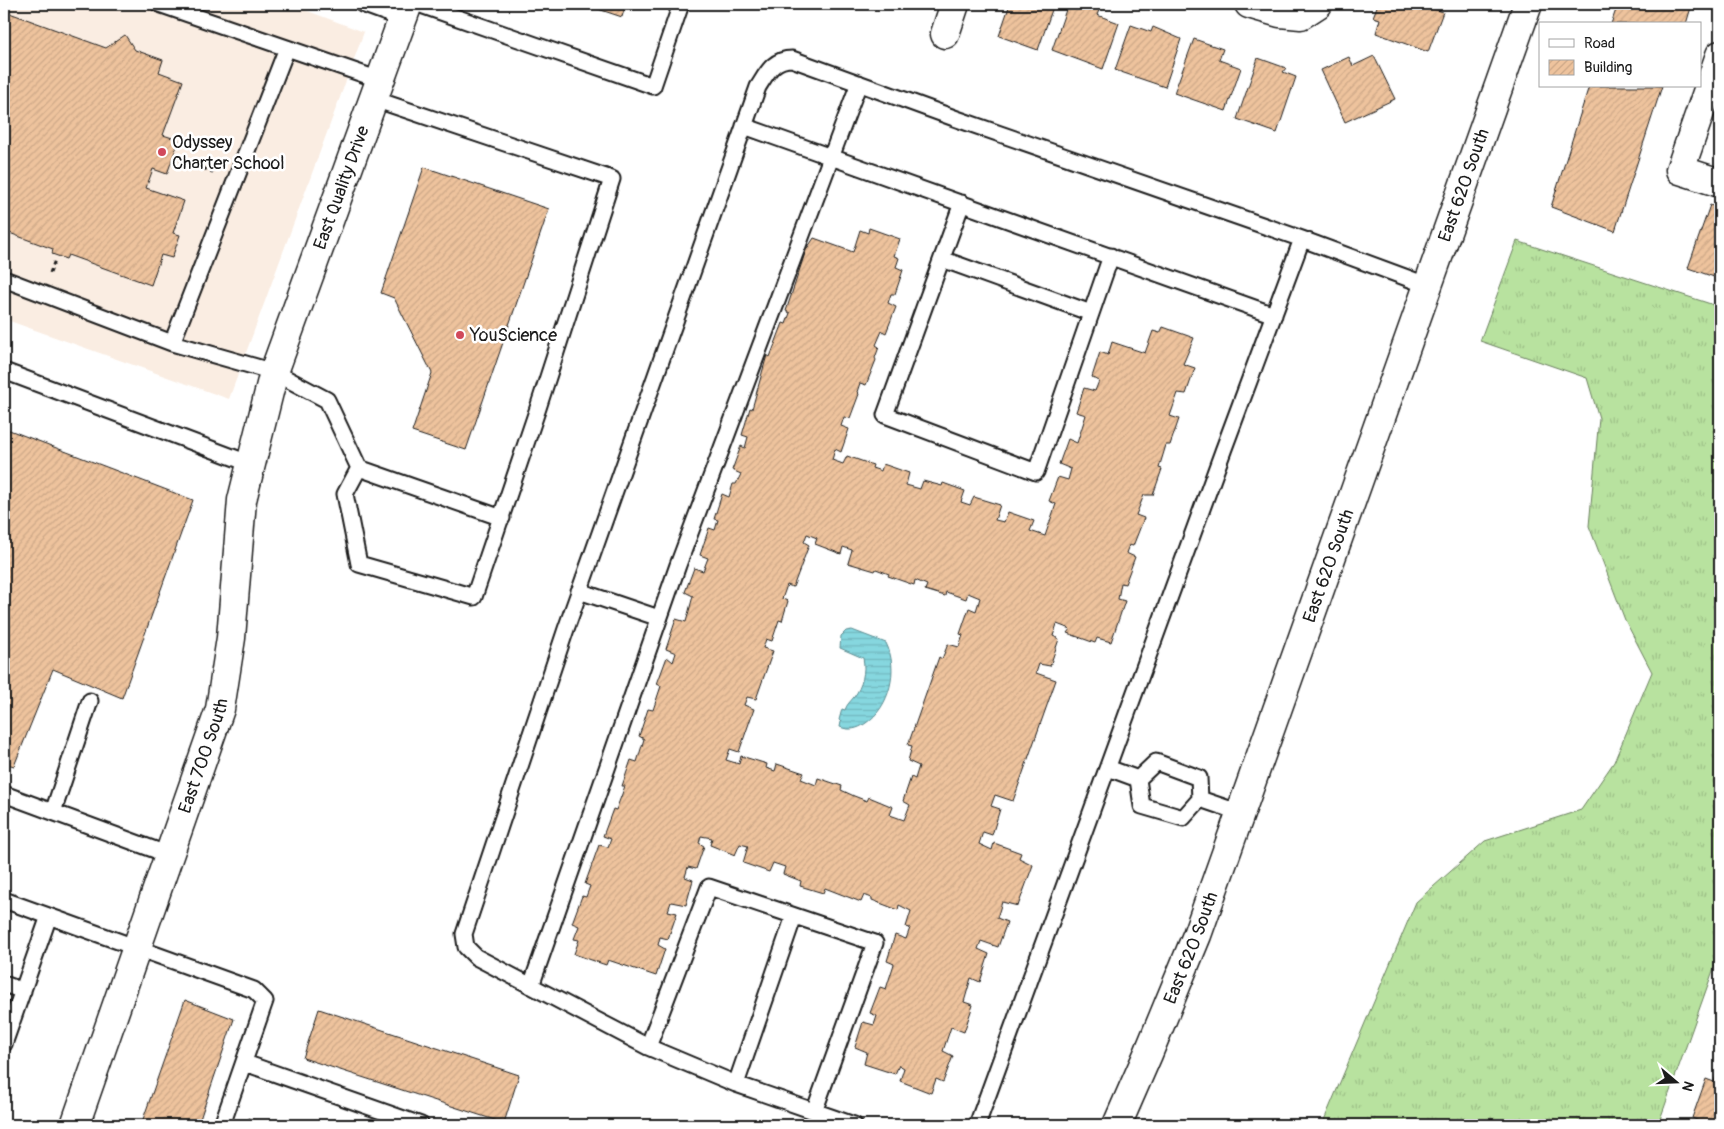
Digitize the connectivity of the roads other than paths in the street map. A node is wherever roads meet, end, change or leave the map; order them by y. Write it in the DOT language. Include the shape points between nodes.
graph roads {
  1 [pos="159,4"];
  2 [pos="362,4"];
  3 [pos="681,4"];
  4 [pos="955,4"];
  5 [pos="1249,4"];
  6 [pos="1528,4"];
  7 [pos="410,9"];
  8 [pos="1309,10"];
  9 [pos="944,34"];
  10 [pos="287,48"];
  11 [pos="1720,55"];
  12 [pos="859,83"];
  13 [pos="377,90"];
  14 [pos="744,126"];
  15 [pos="831,156"];
  16 [pos="1720,184"];
  17 [pos="962,203"];
  18 [pos="1302,239"];
  19 [pos="1111,256"];
  20 [pos="942,259"];
  21 [pos="4,279"];
  22 [pos="1429,286"];
  23 [pos="1091,313"];
  24 [pos="1274,314"];
  25 [pos="172,343"];
  26 [pos="4,371"];
  27 [pos="274,372"];
  28 [pos="251,464"];
  29 [pos="359,468"];
  30 [pos="502,518"];
  31 [pos="579,591"];
  32 [pos="659,618"];
  33 [pos="90,700"];
  34 [pos="1108,768"];
  35 [pos="1138,779"];
  36 [pos="4,794"];
  37 [pos="1200,799"];
  38 [pos="53,812"];
  39 [pos="1241,813"];
  40 [pos="169,855"];
  41 [pos="4,900"];
  42 [pos="50,916"];
  43 [pos="794,916"];
  44 [pos="136,948"];
  45 [pos="4,984"];
  46 [pos="530,986"];
  47 [pos="23,991"];
  48 [pos="4,1044"];
  49 [pos="648,1047"];
  50 [pos="245,1063"];
  51 [pos="736,1084"];
  52 [pos="814,1112"];
  53 [pos="75,1125"];
  54 [pos="222,1125"];
  55 [pos="421,1125"];
  56 [pos="854,1125"];
  57 [pos="977,1125"];
  58 [pos="1117,1125"];
  1 -- 10 [label="lane"];
  2 -- 7 [label="lane"];
  3 -- 7 [label="lane" via="653,86"];
  4 -- 9 [label="street"];
  5 -- 8 [label="street" via="1280,13"];
  6 -- 22 [label="street, East 620 South"];
  7 -- 13 [label="street, East Quality Drive"];
  10 -- 13 [label="lane"];
  10 -- 25 [label="lane"];
  11 -- 16 [label="street" via="1680,170"];
  12 -- 14 [label="lane" via="792,59 782,59 769,69 758,87"];
  12 -- 15 [label="lane"];
  12 -- 18 [label="lane"];
  13 -- 27 [label="street, East Quality Drive"];
  13 -- 30 [label="lane" via="612,179"];
  14 -- 15 [label="lane"];
  14 -- 31 [label="lane"];
  15 -- 17 [label="lane"];
  15 -- 32 [label="lane"];
  17 -- 19 [label="lane"];
  17 -- 20 [label="lane"];
  18 -- 22 [label="lane"];
  18 -- 24 [label="lane"];
  19 -- 23 [label="lane"];
  19 -- 24 [label="lane"];
  20 -- 23 [label="lane"];
  20 -- 23 [label="lane" via="885,415 1036,472"];
  21 -- 25 [label="lane"];
  22 -- 39 [label="street, East 620 South"];
  24 -- 34 [label="lane"];
  25 -- 27 [label="lane"];
  26 -- 28 [label="lane"];
  27 -- 28 [label="street, East 700 South"];
  27 -- 29 [label="lane" via="327,400"];
  28 -- 40 [label="street, East 700 South" via="242,500 231,638 220,709"];
  29 -- 30 [label="lane"];
  29 -- 30 [label="lane" via="345,494 359,564 474,597"];
  31 -- 32 [label="lane"];
  31 -- 46 [label="lane" via="464,934 466,947 476,958"];
  32 -- 46 [label="lane"];
  33 -- 38 [label="lane"];
  34 -- 35 [label="lane"];
  34 -- 57 [label="lane"];
  35 -- 37 [label="lane" via="1156,762 1199,778"];
  35 -- 37 [label="lane" via="1142,806 1169,816 1183,818"];
  36 -- 38 [label="lane"];
  37 -- 39 [label="lane"];
  38 -- 40 [label="lane"];
  39 -- 58 [label="street, East 620 South" via="1197,935"];
  40 -- 44 [label="street, East 700 South"];
  41 -- 42 [label="lane"];
  42 -- 44 [label="lane"];
  42 -- 47 [label="lane"];
  43 -- 49 [label="lane" via="709,887"];
  43 -- 51 [label="lane"];
  43 -- 52 [label="lane" via="875,943"];
  44 -- 50 [label="lane" via="254,990 265,1001"];
  44 -- 53 [label="street, East 700 South"];
  45 -- 47 [label="lane"];
  46 -- 49 [label="lane"];
  47 -- 48 [label="lane"];
  49 -- 51 [label="lane"];
  50 -- 54 [label="lane"];
  50 -- 55 [label="lane"];
  51 -- 52 [label="lane"];
  52 -- 56 [label="lane"];
}
